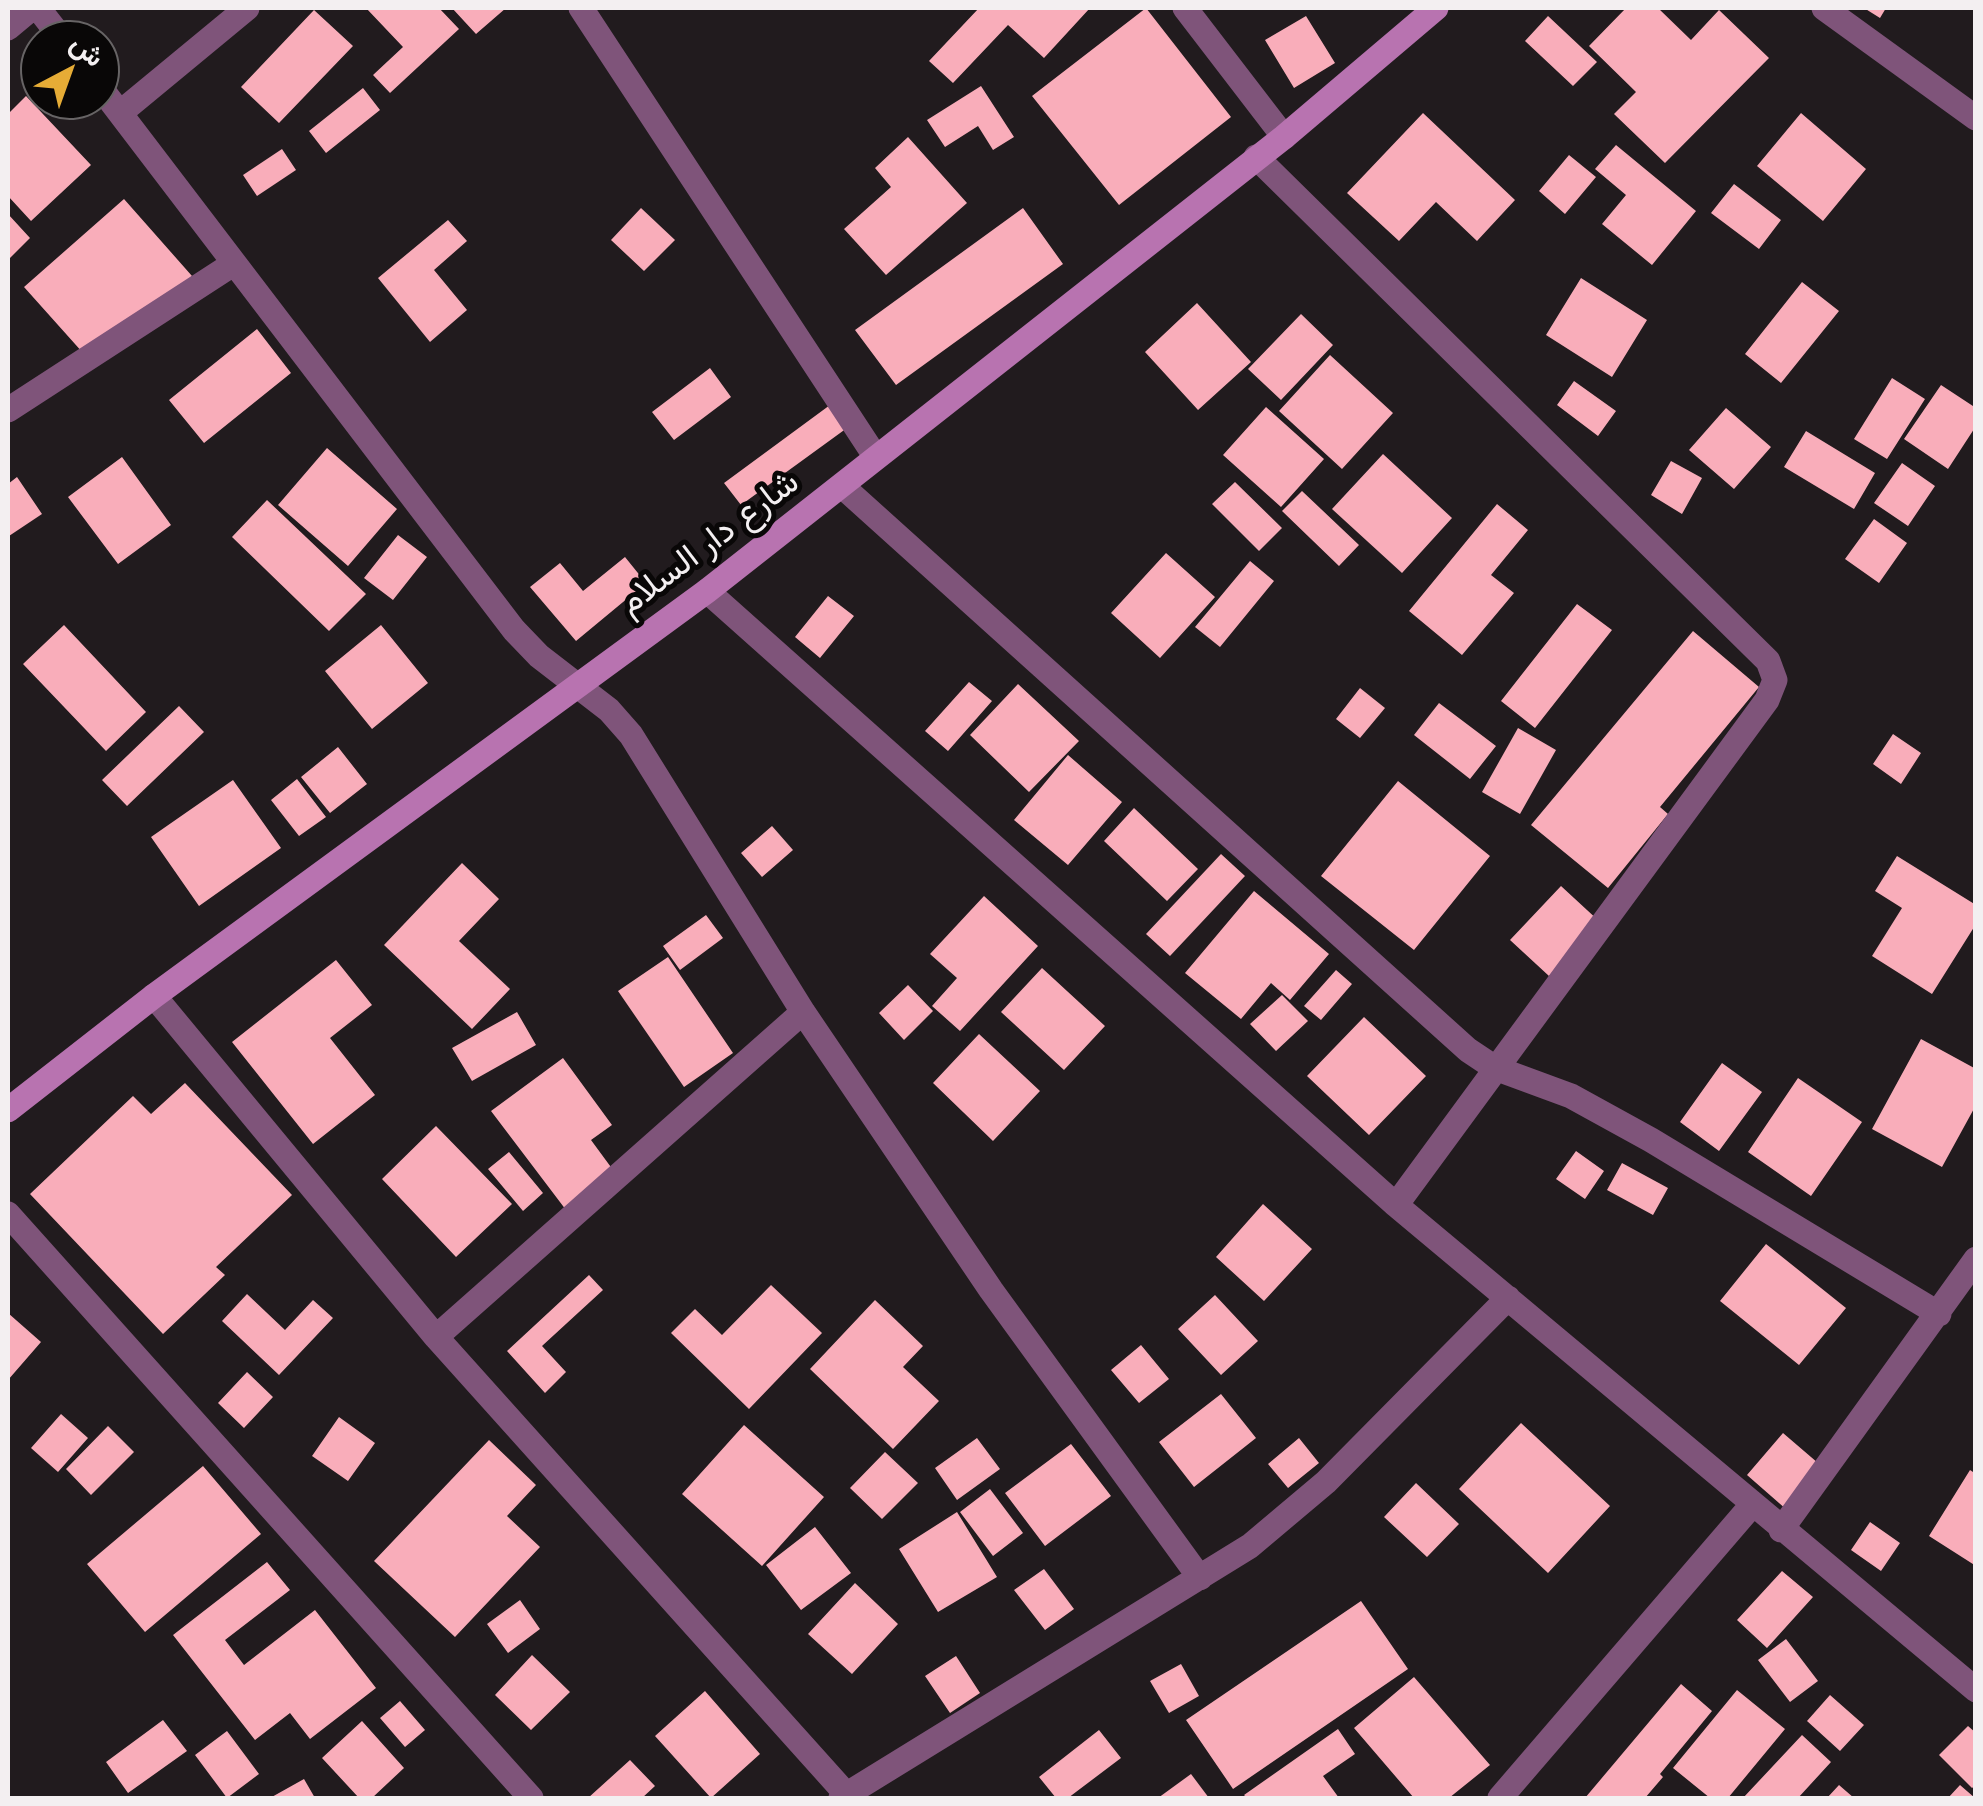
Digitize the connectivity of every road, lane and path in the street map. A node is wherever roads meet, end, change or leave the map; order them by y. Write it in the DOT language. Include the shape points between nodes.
graph roads {
  1 [pos="35,8"];
  2 [pos="247,8"];
  3 [pos="581,8"];
  4 [pos="1185,8"];
  5 [pos="1436,8"];
  6 [pos="1824,8"];
  7 [pos="8,28"];
  8 [pos="120,113"];
  9 [pos="1976,118"];
  10 [pos="1284,137"];
  11 [pos="1256,157"];
  12 [pos="233,264"];
  13 [pos="8,410"];
  14 [pos="875,456"];
  15 [pos="842,486"];
  16 [pos="707,591"];
  17 [pos="578,686"];
  18 [pos="154,996"];
  19 [pos="803,1012"];
  20 [pos="1495,1068"];
  21 [pos="8,1110"];
  22 [pos="1396,1205"];
  23 [pos="8,1214"];
  24 [pos="1976,1259"];
  25 [pos="1508,1298"];
  26 [pos="1939,1314"];
  27 [pos="436,1337"];
  28 [pos="1752,1505"];
  29 [pos="1781,1530"];
  30 [pos="1200,1578"];
  31 [pos="1976,1690"];
  32 [pos="844,1797"];
  33 [pos="532,1798"];
  34 [pos="1500,1798"];
  1 -- 7 [label="street"];
  2 -- 8 [label="street"];
  3 -- 14 [label="street"];
  4 -- 10 [label="street"];
  5 -- 10 [label="street, شارع دار السلام"];
  6 -- 9 [label="street"];
  8 -- 12 [label="street"];
  10 -- 11 [label="street, شارع دار السلام"];
  11 -- 14 [label="street, شارع دار السلام"];
  11 -- 20 [label="street" via="1768,660 1775,680"];
  12 -- 13 [label="street"];
  12 -- 17 [label="street" via="514,630"];
  14 -- 15 [label="street, شارع دار السلام"];
  15 -- 16 [label="street, شارع دار السلام"];
  15 -- 20 [label="street"];
  16 -- 17 [label="street, شارع دار السلام"];
  16 -- 22 [label="street"];
  17 -- 18 [label="street, شارع دار السلام"];
  17 -- 19 [label="street" via="631,735"];
  18 -- 21 [label="street, شارع دار السلام"];
  18 -- 27 [label="street"];
  19 -- 27 [label="street"];
  19 -- 30 [label="street" via="991,1290"];
  20 -- 22 [label="street"];
  20 -- 26 [label="street" via="1570,1096 1651,1140"];
  22 -- 25 [label="street"];
  23 -- 33 [label="street"];
  24 -- 26 [label="street"];
  25 -- 28 [label="street"];
  25 -- 30 [label="street" via="1291,1514"];
  26 -- 29 [label="street"];
  27 -- 32 [label="street"];
  28 -- 29 [label="street"];
  28 -- 34 [label="street"];
  29 -- 31 [label="street"];
  30 -- 32 [label="street"];
}
